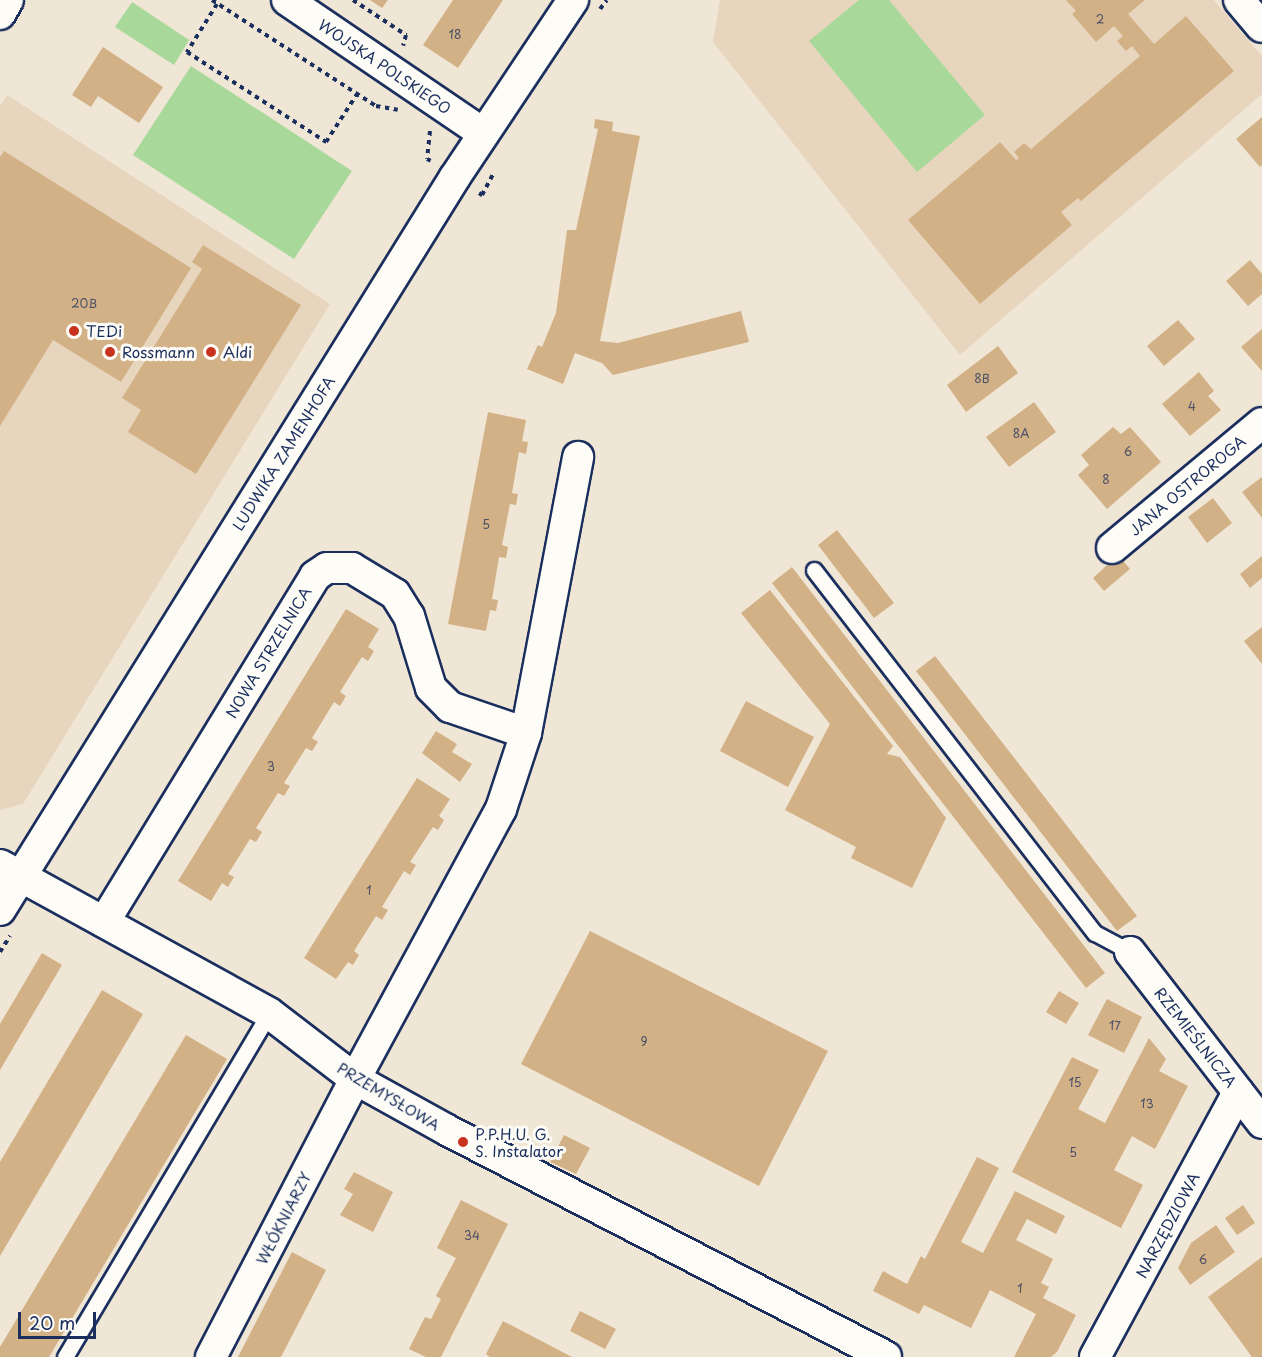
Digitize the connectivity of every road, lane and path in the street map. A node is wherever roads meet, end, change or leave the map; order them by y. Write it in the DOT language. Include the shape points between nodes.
graph roads {
  1 [pos="8,0"];
  2 [pos="212,0"];
  3 [pos="287,0"];
  4 [pos="573,0"];
  5 [pos="1239,0"];
  6 [pos="217,4"];
  7 [pos="0,14"];
  8 [pos="1262,27"];
  9 [pos="357,94"];
  10 [pos="403,111"];
  11 [pos="426,122"];
  12 [pos="483,133"];
  13 [pos="431,161"];
  14 [pos="1262,423"];
  15 [pos="578,456"];
  16 [pos="1112,548"];
  17 [pos="814,570"];
  18 [pos="526,733"];
  19 [pos="10,871"];
  20 [pos="0,910"];
  21 [pos="104,922"];
  22 [pos="1130,952"];
  23 [pos="269,1013"];
  24 [pos="355,1079"];
  25 [pos="1238,1092"];
  26 [pos="1262,1123"];
  27 [pos="65,1357"];
  28 [pos="211,1357"];
  29 [pos="886,1357"];
  30 [pos="1095,1357"];
  1 -- 7 [label="street"];
  2 -- 6 [label="path"];
  3 -- 12 [label="street, WOJSKA POLSKIEGO"];
  4 -- 12 [label="street, LUDWIKA ZAMENHOFA"];
  5 -- 8 [label="street"];
  6 -- 9 [label="path"];
  6 -- 9 [label="path" via="187,52 326,142"];
  9 -- 10 [label="path" via="376,106"];
  11 -- 13 [label="path" via="433,127 427,159"];
  12 -- 19 [label="street, LUDWIKA ZAMENHOFA"];
  14 -- 16 [label="street, JANA OSTROROGA"];
  15 -- 18 [label="street"];
  17 -- 22 [label="lane" via="1095,933"];
  18 -- 21 [label="street, NOWA STRZELNICA" via="450,707 431,688 409,616 395,594 352,568 327,568 315,576"];
  18 -- 24 [label="street" via="501,809"];
  19 -- 20 [label="street, LUDWIKA ZAMENHOFA"];
  19 -- 21 [label="street, PRZEMYSŁOWA"];
  21 -- 23 [label="street, PRZEMYSŁOWA"];
  22 -- 25 [label="street, RZEMIEŚLNICZA"];
  23 -- 24 [label="street, PRZEMYSŁOWA"];
  23 -- 27 [label="lane"];
  24 -- 28 [label="street, WŁÓKNIARZY"];
  24 -- 29 [label="street, PRZEMYSŁOWA"];
  25 -- 26 [label="street, RZEMIEŚLNICZA"];
  25 -- 30 [label="street, NARZĘDZIOWA"];
}
